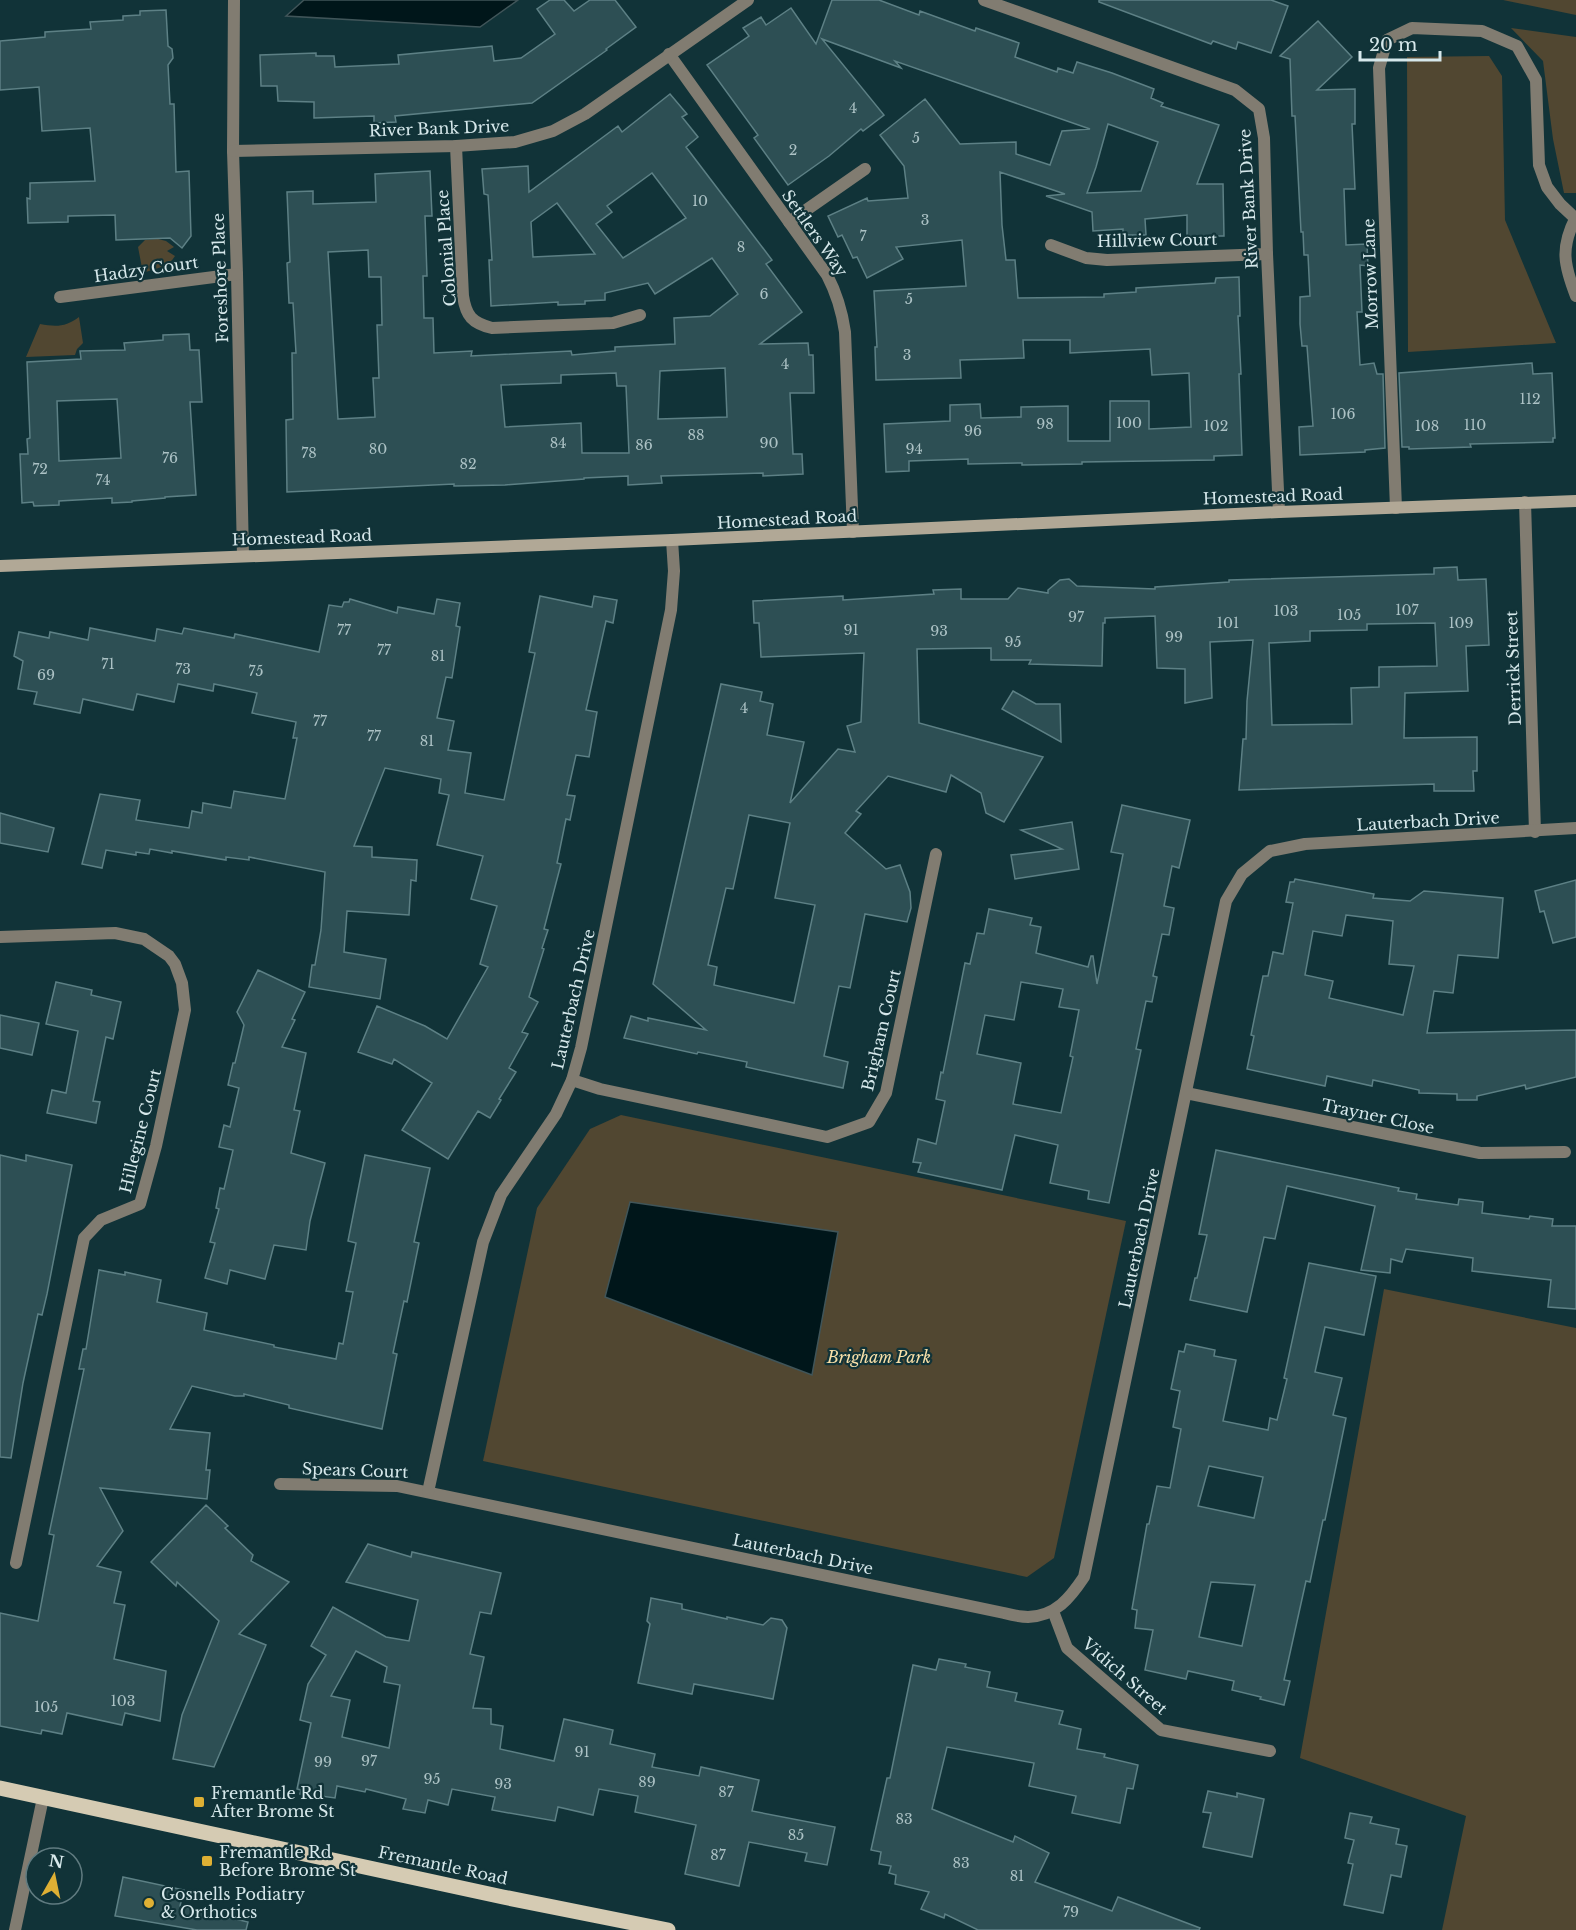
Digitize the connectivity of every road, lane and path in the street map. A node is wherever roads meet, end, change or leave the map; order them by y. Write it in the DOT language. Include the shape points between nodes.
graph roads {
  1 [pos="234,0"];
  2 [pos="748,0"];
  3 [pos="984,0"];
  4 [pos="669,54"];
  5 [pos="456,146"];
  6 [pos="233,151"];
  7 [pos="865,169"];
  8 [pos="1576,217"];
  9 [pos="789,222"];
  10 [pos="1050,245"];
  11 [pos="1267,254"];
  12 [pos="237,274"];
  13 [pos="1576,296"];
  14 [pos="60,297"];
  15 [pos="640,315"];
  16 [pos="1576,501"];
  17 [pos="1525,502"];
  18 [pos="1396,508"];
  19 [pos="1279,512"];
  20 [pos="853,532"];
  21 [pos="672,540"];
  22 [pos="243,556"];
  23 [pos="0,566"];
  24 [pos="1576,828"];
  25 [pos="1535,832"];
  26 [pos="936,854"];
  27 [pos="0,937"];
  28 [pos="572,1080"];
  29 [pos="1186,1093"];
  30 [pos="1564,1152"];
  31 [pos="280,1484"];
  32 [pos="428,1492"];
  33 [pos="16,1563"];
  34 [pos="1053,1611"];
  35 [pos="1270,1751"];
  36 [pos="0,1788"];
  37 [pos="43,1797"];
  38 [pos="15,1930"];
  39 [pos="668,1930"];
  1 -- 6 [label="street, Foreshore Place"];
  2 -- 4 [label="street, River Bank Drive"];
  3 -- 11 [label="street, River Bank Drive" via="1235,90 1259,109 1264,138"];
  4 -- 5 [label="street, River Bank Drive" via="585,114 553,131 515,142"];
  4 -- 9 [label="street, Settlers Way"];
  5 -- 6 [label="street, River Bank Drive"];
  5 -- 15 [label="street, Colonial Place" via="463,296 465,311 478,324 492,328 613,323"];
  6 -- 12 [label="street, Foreshore Place"];
  7 -- 9 [label="street"];
  8 -- 13 [label="street" via="1565,243 1566,270"];
  8 -- 18 [label="street, Morrow Lane" via="1547,187 1539,165 1536,80 1517,46 1482,31 1412,28 1387,40 1379,68"];
  9 -- 20 [label="street, Settlers Way" via="827,275 843,312"];
  10 -- 11 [label="street, Hillview Court" via="1086,258 1107,260"];
  11 -- 19 [label="street, River Bank Drive"];
  12 -- 14 [label="street, Hadzy Court"];
  12 -- 22 [label="street, Foreshore Place"];
  16 -- 17 [label="street, Homestead Road"];
  17 -- 18 [label="street, Homestead Road"];
  17 -- 25 [label="street, Derrick Street"];
  18 -- 19 [label="street, Homestead Road"];
  19 -- 20 [label="street, Homestead Road"];
  20 -- 21 [label="street, Homestead Road"];
  21 -- 22 [label="street, Homestead Road"];
  21 -- 28 [label="street, Lauterbach Drive" via="671,610"];
  22 -- 23 [label="street, Homestead Road"];
  24 -- 25 [label="street, Lauterbach Drive"];
  25 -- 29 [label="street, Lauterbach Drive" via="1305,844 1270,851 1242,874 1226,901"];
  26 -- 28 [label="street, Brigham Court" via="886,1093 869,1122 827,1137"];
  27 -- 33 [label="street, Hillegine Court" via="115,933 144,939 170,956 175,964 185,1010 140,1204 101,1220 84,1238"];
  28 -- 32 [label="street, Lauterbach Drive" via="556,1114 501,1195 483,1242"];
  29 -- 30 [label="street, Trayner Close" via="1480,1153"];
  29 -- 34 [label="street, Lauterbach Drive" via="1084,1577 1071,1597"];
  31 -- 32 [label="street, Spears Court" via="397,1486"];
  32 -- 34 [label="street, Lauterbach Drive" via="1004,1613 1029,1617"];
  34 -- 35 [label="street, Vidich Street" via="1067,1648 1161,1730"];
  36 -- 37 [label="main road, Fremantle Road"];
  37 -- 38 [label="street"];
  37 -- 39 [label="main road, Fremantle Road"];
}
